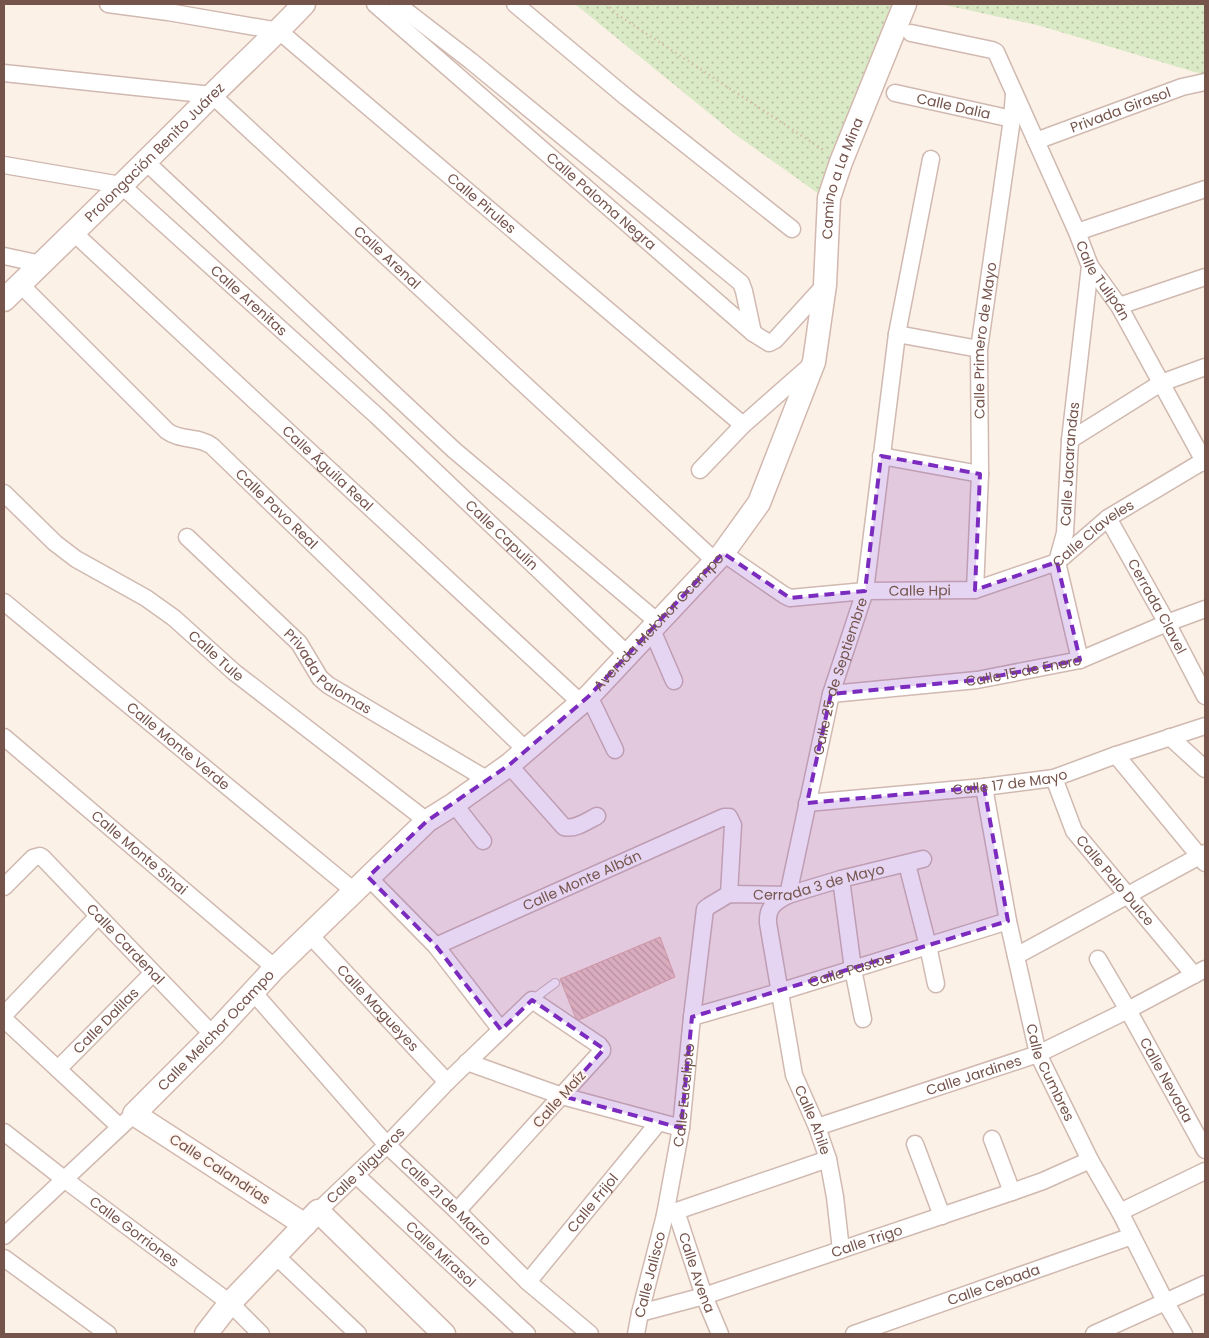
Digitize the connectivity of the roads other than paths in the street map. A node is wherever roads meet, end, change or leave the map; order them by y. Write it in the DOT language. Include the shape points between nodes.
graph roads {
  1 [pos="108,4"];
  2 [pos="304,4"];
  3 [pos="375,4"];
  4 [pos="397,4"];
  5 [pos="515,4"];
  6 [pos="905,4"];
  7 [pos="279,31"];
  8 [pos="912,33"];
  9 [pos="4,73"];
  10 [pos="1205,82"];
  11 [pos="1014,92"];
  12 [pos="896,93"];
  13 [pos="212,95"];
  14 [pos="1012,119"];
  15 [pos="1036,140"];
  16 [pos="931,158"];
  17 [pos="146,162"];
  18 [pos="4,165"];
  19 [pos="121,185"];
  20 [pos="1205,189"];
  21 [pos="792,230"];
  22 [pos="1077,232"];
  23 [pos="74,233"];
  24 [pos="4,256"];
  25 [pos="41,264"];
  26 [pos="1090,266"];
  27 [pos="1205,277"];
  28 [pos="20,284"];
  29 [pos="825,285"];
  30 [pos="4,300"];
  31 [pos="1119,306"];
  32 [pos="753,333"];
  33 [pos="897,334"];
  34 [pos="979,349"];
  35 [pos="814,362"];
  36 [pos="1205,368"];
  37 [pos="1161,383"];
  38 [pos="377,416"];
  39 [pos="743,425"];
  40 [pos="1070,440"];
  41 [pos="881,456"];
  42 [pos="1205,461"];
  43 [pos="700,470"];
  44 [pos="980,474"];
  45 [pos="4,494"];
  46 [pos="1108,518"];
  47 [pos="187,537"];
  48 [pos="719,557"];
  49 [pos="1057,562"];
  50 [pos="975,590"];
  51 [pos="865,591"];
  52 [pos="4,602"];
  53 [pos="1205,609"];
  54 [pos="1167,623"];
  55 [pos="656,626"];
  56 [pos="628,655"];
  57 [pos="1080,660"];
  58 [pos="674,681"];
  59 [pos="831,694"];
  60 [pos="1205,696"];
  61 [pos="585,700"];
  62 [pos="1205,726"];
  63 [pos="4,737"];
  64 [pos="1170,737"];
  65 [pos="615,750"];
  66 [pos="527,751"];
  67 [pos="1116,755"];
  68 [pos="509,765"];
  69 [pos="1205,769"];
  70 [pos="1054,778"];
  71 [pos="488,780"];
  72 [pos="984,787"];
  73 [pos="807,803"];
  74 [pos="454,804"];
  75 [pos="598,816"];
  76 [pos="427,821"];
  77 [pos="483,841"];
  78 [pos="1203,858"];
  79 [pos="923,859"];
  80 [pos="907,864"];
  81 [pos="841,879"];
  82 [pos="361,884"];
  83 [pos="4,887"];
  84 [pos="729,894"];
  85 [pos="788,895"];
  86 [pos="1128,895"];
  87 [pos="98,916"];
  88 [pos="1008,922"];
  89 [pos="309,934"];
  90 [pos="436,946"];
  91 [pos="928,946"];
  92 [pos="1016,956"];
  93 [pos="1098,959"];
  94 [pos="275,968"];
  95 [pos="852,969"];
  96 [pos="1200,972"];
  97 [pos="152,973"];
  98 [pos="555,983"];
  99 [pos="936,984"];
  100 [pos="253,992"];
  101 [pos="779,992"];
  102 [pos="532,1000"];
  103 [pos="1128,1010"];
  104 [pos="4,1014"];
  105 [pos="692,1017"];
  106 [pos="4,1019"];
  107 [pos="863,1019"];
  108 [pos="501,1030"];
  109 [pos="213,1035"];
  110 [pos="1038,1054"];
  111 [pos="467,1062"];
  112 [pos="58,1069"];
  113 [pos="446,1082"];
  114 [pos="562,1096"];
  115 [pos="127,1120"];
  116 [pos="658,1123"];
  117 [pos="817,1127"];
  118 [pos="681,1128"];
  119 [pos="4,1132"];
  120 [pos="992,1139"];
  121 [pos="915,1144"];
  122 [pos="387,1145"];
  123 [pos="1205,1150"];
  124 [pos="828,1159"];
  125 [pos="1090,1160"];
  126 [pos="1205,1171"];
  127 [pos="356,1175"];
  128 [pos="64,1179"];
  129 [pos="1012,1192"];
  130 [pos="457,1211"];
  131 [pos="1120,1212"];
  132 [pos="670,1213"];
  133 [pos="942,1216"];
  134 [pos="312,1218"];
  135 [pos="4,1236"];
  136 [pos="1132,1236"];
  137 [pos="841,1250"];
  138 [pos="276,1256"];
  139 [pos="4,1258"];
  140 [pos="528,1282"];
  141 [pos="1205,1284"];
  142 [pos="704,1296"];
  143 [pos="230,1303"];
  144 [pos="1166,1303"];
  145 [pos="640,1313"];
  146 [pos="108,1334"];
  147 [pos="206,1334"];
  148 [pos="261,1334"];
  149 [pos="358,1334"];
  150 [pos="444,1334"];
  151 [pos="527,1334"];
  152 [pos="590,1334"];
  153 [pos="636,1334"];
  154 [pos="720,1334"];
  155 [pos="854,1334"];
  156 [pos="1094,1334"];
  157 [pos="1184,1334"];
  1 -- 7 [label="street"];
  2 -- 7 [label="street, Prolongación Benito Juárez"];
  3 -- 32 [label="street, Calle Paloma Negra"];
  4 -- 32 [label="street" via="471,61 741,284"];
  5 -- 21 [label="street"];
  6 -- 29 [label="street, Camino a La Mina" via="829,198"];
  7 -- 13 [label="street, Prolongación Benito Juárez"];
  7 -- 39 [label="street, Calle Pirules"];
  8 -- 11 [label="street, Calle Tulipán" via="994,50"];
  9 -- 13 [label="street"];
  10 -- 15 [label="street, Privada Girasol" via="1182,87"];
  11 -- 14 [label="street, Calle Primero de Mayo"];
  11 -- 15 [label="street, Calle Tulipán"];
  12 -- 14 [label="street, Calle Dalia"];
  13 -- 17 [label="street, Prolongación Benito Juárez"];
  13 -- 48 [label="street, Calle Arenal"];
  14 -- 34 [label="street, Calle Primero de Mayo"];
  15 -- 22 [label="street, Calle Tulipán"];
  16 -- 33 [label="street, Calle 25 de Septiembre"];
  17 -- 19 [label="street, Prolongación Benito Juárez"];
  17 -- 55 [label="street" via="454,450"];
  18 -- 19 [label="street"];
  19 -- 23 [label="street, Prolongación Benito Juárez"];
  19 -- 38 [label="street, Calle Arenitas"];
  20 -- 22 [label="street"];
  22 -- 26 [label="street, Calle Tulipán"];
  23 -- 25 [label="street, Prolongación Benito Juárez"];
  23 -- 61 [label="street, Calle Águila Real"];
  24 -- 25 [label="street"];
  25 -- 28 [label="street, Prolongación Benito Juárez"];
  26 -- 31 [label="street, Calle Tulipán"];
  26 -- 40 [label="street, Calle Jacarandas"];
  27 -- 31 [label="street"];
  28 -- 30 [label="street, Prolongación Benito Juárez"];
  28 -- 66 [label="street, Calle Pavo Real" via="167,431 175,436 202,440 212,446"];
  29 -- 32 [label="street, Calle Paloma Negra" via="772,342"];
  29 -- 35 [label="street, Camino a La Mina"];
  31 -- 37 [label="street, Calle Tulipán"];
  33 -- 34 [label="street"];
  33 -- 41 [label="street, Calle 25 de Septiembre"];
  34 -- 44 [label="street, Calle Primero de Mayo"];
  35 -- 39 [label="street"];
  35 -- 48 [label="street, Avenida Melchor Ocampo" via="760,503"];
  36 -- 37 [label="street"];
  37 -- 40 [label="street"];
  37 -- 42 [label="street, Calle Tulipán"];
  38 -- 56 [label="street, Calle Capulín"];
  39 -- 43 [label="street"];
  40 -- 49 [label="street, Calle Jacarandas" via="1065,533"];
  41 -- 44 [label="street"];
  41 -- 51 [label="street, Calle 25 de Septiembre"];
  42 -- 46 [label="street, Calle Claveles"];
  44 -- 50 [label="street, Calle Primero de Mayo"];
  45 -- 76 [label="street, Calle Tule" via="55,543 174,618 234,672"];
  46 -- 49 [label="street, Calle Claveles"];
  46 -- 54 [label="street, Cerrada Clavel"];
  47 -- 71 [label="street, Privada Palomas" via="298,643 328,685"];
  48 -- 51 [label="street, Calle Arenal" via="790,598"];
  48 -- 55 [label="street, Avenida Melchor Ocampo"];
  49 -- 50 [label="street, Calle Claveles"];
  49 -- 57 [label="street, Calle Jacarandas"];
  50 -- 51 [label="street, Calle Hpi"];
  51 -- 59 [label="street, Calle 25 de Septiembre"];
  52 -- 82 [label="street, Calle Monte Verde"];
  53 -- 54 [label="street, Calle 15 de Enero"];
  54 -- 57 [label="street, Calle 15 de Enero"];
  54 -- 60 [label="street, Cerrada Clavel"];
  55 -- 56 [label="street, Avenida Melchor Ocampo"];
  55 -- 58 [label="street"];
  56 -- 61 [label="street, Avenida Melchor Ocampo"];
  57 -- 59 [label="street, Calle 15 de Enero" via="977,680"];
  59 -- 73 [label="street, Calle 25 de Septiembre"];
  61 -- 65 [label="street"];
  61 -- 66 [label="street, Avenida Melchor Ocampo"];
  62 -- 64 [label="street, Calle 17 de Mayo"];
  63 -- 94 [label="street, Calle Monte Sinai"];
  64 -- 67 [label="street, Calle 17 de Mayo"];
  64 -- 69 [label="street"];
  66 -- 68 [label="street, Avenida Melchor Ocampo"];
  67 -- 70 [label="street, Calle 17 de Mayo"];
  67 -- 78 [label="street"];
  68 -- 71 [label="street, Avenida Melchor Ocampo"];
  68 -- 75 [label="street" via="566,829"];
  70 -- 72 [label="street, Calle 17 de Mayo"];
  70 -- 86 [label="street, Calle Palo Dulce" via="1074,831"];
  71 -- 74 [label="street, Avenida Melchor Ocampo"];
  72 -- 73 [label="street, Calle 17 de Mayo"];
  72 -- 88 [label="street, Calle Cumbres"];
  73 -- 85 [label="street, Calle 25 de Septiembre"];
  74 -- 76 [label="street, Avenida Melchor Ocampo"];
  74 -- 77 [label="street"];
  76 -- 82 [label="street, Calle Melchor Ocampo"];
  78 -- 86 [label="street"];
  79 -- 80 [label="street, Cerrada 3 de Mayo"];
  80 -- 81 [label="street, Cerrada 3 de Mayo"];
  80 -- 91 [label="street"];
  81 -- 85 [label="street, Cerrada 3 de Mayo"];
  81 -- 95 [label="street"];
  82 -- 89 [label="street, Calle Melchor Ocampo"];
  82 -- 90 [label="street, Calle Monte Verde"];
  83 -- 87 [label="street, Calle Cardenal" via="37,856 43,858"];
  84 -- 85 [label="street, Cerrada 3 de Mayo"];
  84 -- 90 [label="street, Calle Monte Albán" via="733,824 729,817 720,818"];
  84 -- 105 [label="street, Calle Eucalipto" via="705,909"];
  85 -- 101 [label="street, Calle Ahile" via="771,906 767,914"];
  86 -- 92 [label="street"];
  86 -- 96 [label="street, Calle Palo Dulce"];
  87 -- 97 [label="street, Calle Cardenal"];
  87 -- 104 [label="street"];
  88 -- 91 [label="street, Calle Pastos"];
  88 -- 92 [label="street, Calle Cumbres"];
  89 -- 94 [label="street, Calle Melchor Ocampo"];
  89 -- 113 [label="street, Calle Magueyes"];
  90 -- 108 [label="street, Calle Monte Verde"];
  91 -- 95 [label="street, Calle Pastos"];
  91 -- 99 [label="street"];
  92 -- 110 [label="street, Calle Cumbres"];
  93 -- 103 [label="street, Calle Nevada"];
  94 -- 100 [label="street, Calle Melchor Ocampo"];
  95 -- 101 [label="street, Calle Pastos"];
  95 -- 107 [label="street"];
  96 -- 103 [label="street, Calle Jardines"];
  97 -- 109 [label="street, Calle Cardenal"];
  97 -- 112 [label="street, Calle Dalilas"];
  98 -- 102 [label="lane"];
  100 -- 109 [label="street, Calle Melchor Ocampo"];
  100 -- 122 [label="street, Calle 21 de Marzo"];
  101 -- 105 [label="street, Calle Pastos"];
  101 -- 117 [label="street, Calle Ahile" via="794,1075"];
  102 -- 108 [label="street, Calle Jilgueros"];
  102 -- 114 [label="street, Calle Maíz" via="602,1049"];
  103 -- 110 [label="street, Calle Jardines"];
  103 -- 123 [label="street, Calle Nevada"];
  105 -- 118 [label="street, Calle Eucalipto"];
  106 -- 112 [label="street, Calle Calandrias"];
  108 -- 111 [label="street, Calle Jilgueros"];
  109 -- 115 [label="street, Calle Melchor Ocampo"];
  110 -- 117 [label="street, Calle Jardines"];
  110 -- 125 [label="street, Calle Cumbres"];
  111 -- 113 [label="street, Calle Jilgueros"];
  111 -- 114 [label="street"];
  112 -- 115 [label="street, Calle Calandrias"];
  113 -- 122 [label="street, Calle Jilgueros"];
  114 -- 116 [label="street"];
  114 -- 130 [label="street, Calle Maíz"];
  115 -- 128 [label="street, Calle Melchor Ocampo"];
  115 -- 134 [label="street, Calle Calandrias"];
  116 -- 118 [label="street"];
  116 -- 140 [label="street, Calle Frijol"];
  117 -- 124 [label="street, Calle Ahile"];
  118 -- 132 [label="street, Calle Eucalipto"];
  119 -- 128 [label="street, Calle Gorriones"];
  120 -- 129 [label="street"];
  121 -- 133 [label="street"];
  122 -- 127 [label="street, Calle Jilgueros"];
  122 -- 130 [label="street, Calle 21 de Marzo"];
  124 -- 132 [label="street"];
  124 -- 137 [label="street, Calle Ahile"];
  125 -- 129 [label="street, Calle Trigo"];
  125 -- 131 [label="street, Calle Cumbres"];
  126 -- 131 [label="street"];
  127 -- 134 [label="street, Calle Jilgueros"];
  127 -- 151 [label="street, Calle Mirasol"];
  128 -- 135 [label="street, Calle Melchor Ocampo"];
  128 -- 143 [label="street, Calle Gorriones"];
  129 -- 133 [label="street, Calle Trigo"];
  130 -- 140 [label="street, Calle 21 de Marzo"];
  131 -- 136 [label="street, Calle Cumbres"];
  132 -- 142 [label="street, Calle Avena"];
  132 -- 145 [label="street, Calle Jalisco"];
  133 -- 137 [label="street, Calle Trigo"];
  134 -- 138 [label="street, Calle Jilgueros"];
  134 -- 150 [label="street, Calle Calandrias"];
  136 -- 144 [label="street, Calle Cumbres"];
  136 -- 155 [label="street, Calle Cebada"];
  137 -- 142 [label="street, Calle Trigo"];
  138 -- 143 [label="street, Calle Jilgueros"];
  138 -- 149 [label="street"];
  139 -- 146 [label="street"];
  140 -- 152 [label="street, Calle 21 de Marzo"];
  141 -- 144 [label="street"];
  142 -- 145 [label="street, Calle Trigo"];
  142 -- 154 [label="street, Calle Avena"];
  143 -- 147 [label="street, Calle Jilgueros"];
  143 -- 148 [label="street, Calle Gorriones"];
  144 -- 156 [label="street"];
  144 -- 157 [label="street, Calle Cumbres"];
  145 -- 153 [label="street, Calle Jalisco"];
}
